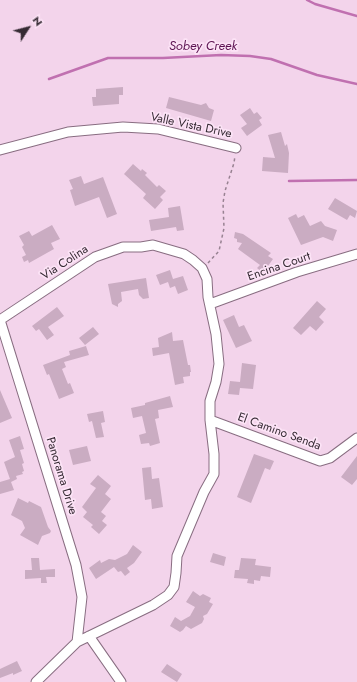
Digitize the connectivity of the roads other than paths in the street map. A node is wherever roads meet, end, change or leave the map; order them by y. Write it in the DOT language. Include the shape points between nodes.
graph roads {
  1 [pos="236,148"];
  2 [pos="0,150"];
  3 [pos="357,254"];
  4 [pos="210,304"];
  5 [pos="0,320"];
  6 [pos="210,420"];
  7 [pos="357,438"];
  8 [pos="89,636"];
  9 [pos="77,642"];
  10 [pos="36,682"];
  11 [pos="122,682"];
  1 -- 2 [label="street, Valle Vista Drive" via="158,129 123,127 68,132"];
  3 -- 4 [label="street, Encina Court" via="297,272"];
  4 -- 5 [label="street, Via Colina" via="207,279 202,268 184,254 153,246 123,247 95,256"];
  4 -- 6 [label="street" via="219,364 210,401"];
  5 -- 9 [label="street, Panorama Drive" via="76,565 82,597"];
  6 -- 7 [label="street, El Camino Senda" via="320,460 330,458"];
  6 -- 8 [label="street" via="214,474 176,556 174,587 168,595 153,605"];
  8 -- 9 [label="street"];
  8 -- 11 [label="street"];
  9 -- 10 [label="street"];
}
